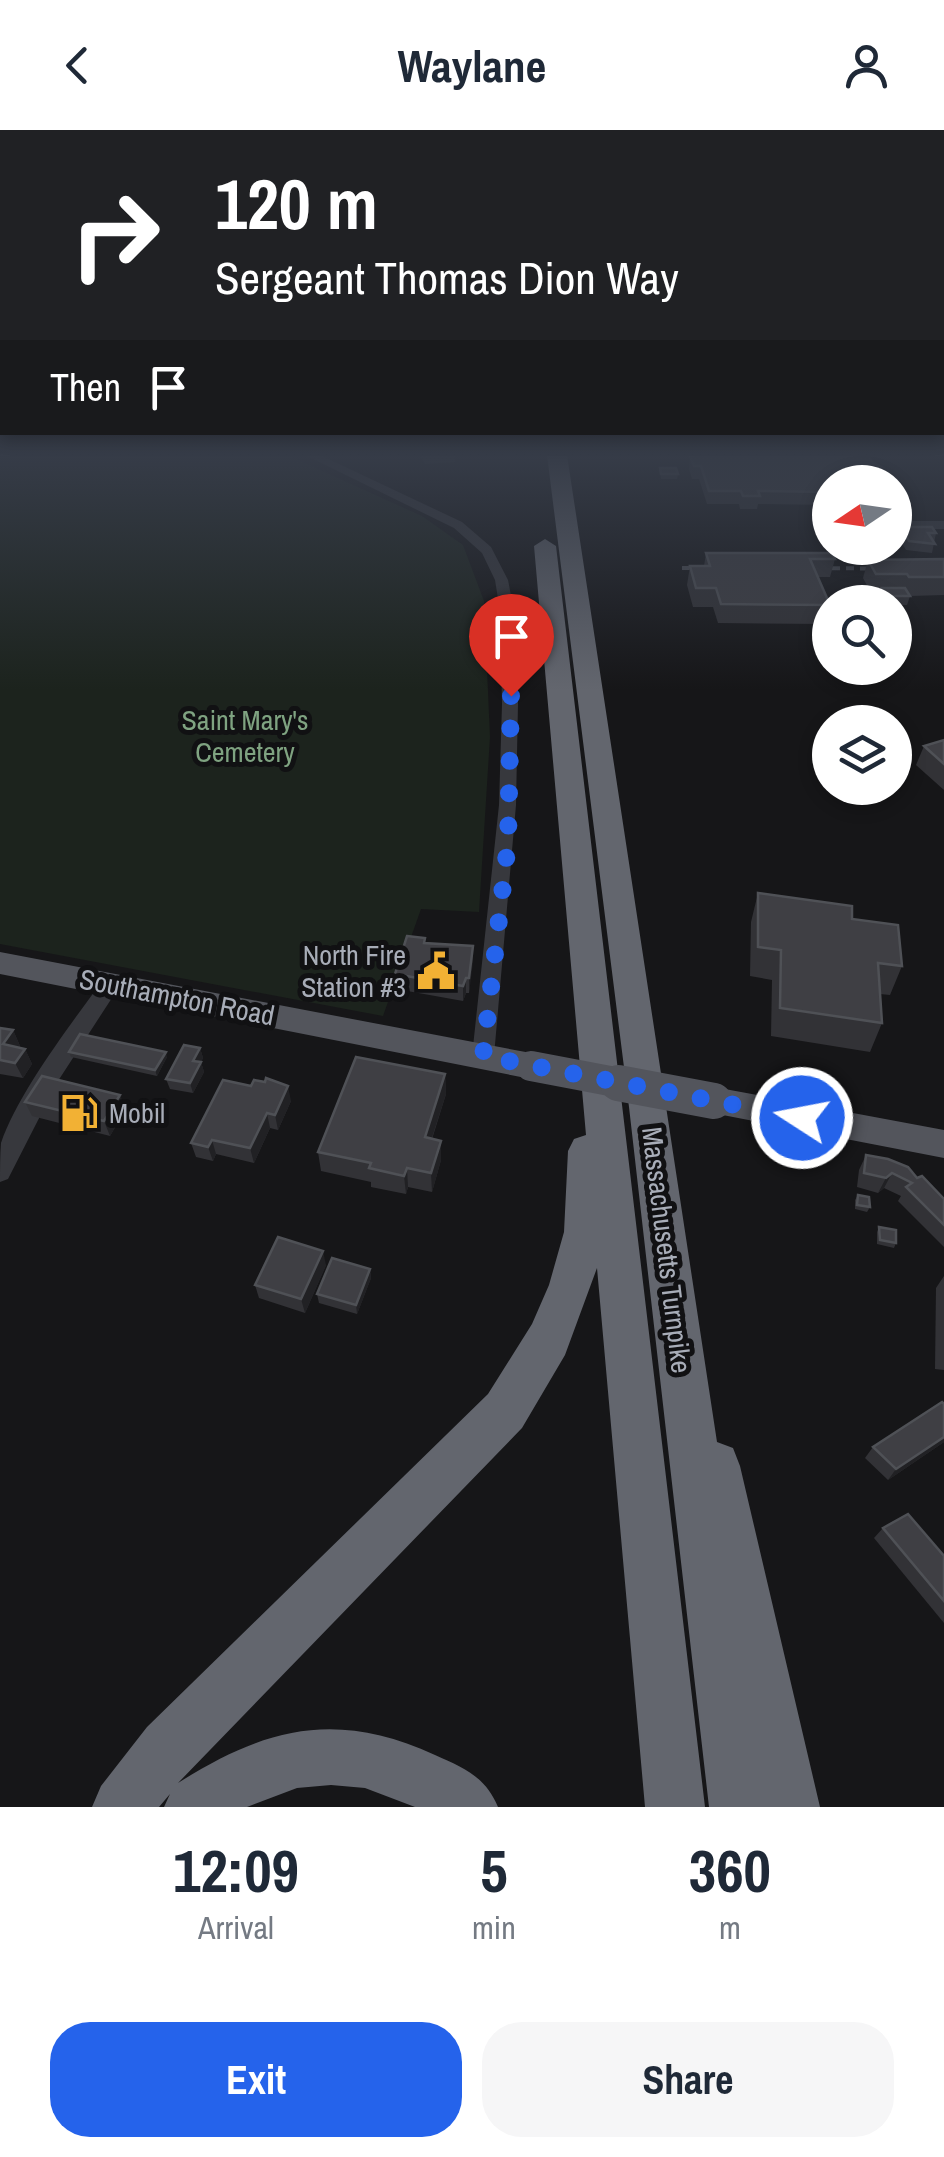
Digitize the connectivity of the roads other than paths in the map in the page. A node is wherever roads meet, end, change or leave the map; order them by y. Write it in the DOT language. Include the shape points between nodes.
graph roads {
  1 [pos="469,533"];
  2 [pos="544,533"];
  3 [pos="568,533"];
  4 [pos="572,806"];
  5 [pos="0,963"];
  6 [pos="111,984"];
  7 [pos="483,1056"];
  8 [pos="648,1107"];
  9 [pos="944,1144"];
  10 [pos="0,1172"];
  11 [pos="122,1807"];
  12 [pos="194,1807"];
  13 [pos="468,1807"];
  14 [pos="674,1807"];
  15 [pos="739,1807"];
  16 [pos="790,1807"];
  1 -- 7 [label="street" via="499,572 511,696 508,843"];
  2 -- 4 [label="highway, Massachusetts Turnpike"];
  3 -- 8 [label="highway, Massachusetts Turnpike"];
  4 -- 11 [label="highway" via="570,899 589,1169 586,1232 549,1339 506,1411 168,1748"];
  4 -- 14 [label="highway, Massachusetts Turnpike"];
  5 -- 6 [label="main road, Southampton Road"];
  6 -- 7 [label="main road, Southampton Road"];
  6 -- 10 [label="street" via="61,1056"];
  7 -- 9 [label="main road, Southampton Road, bridge"];
  8 -- 15 [label="highway, Massachusetts Turnpike"];
  8 -- 16 [label="highway" via="662,1154 726,1520"];
  12 -- 13 [label="highway" via="261,1769 330,1755 389,1762"];
}
